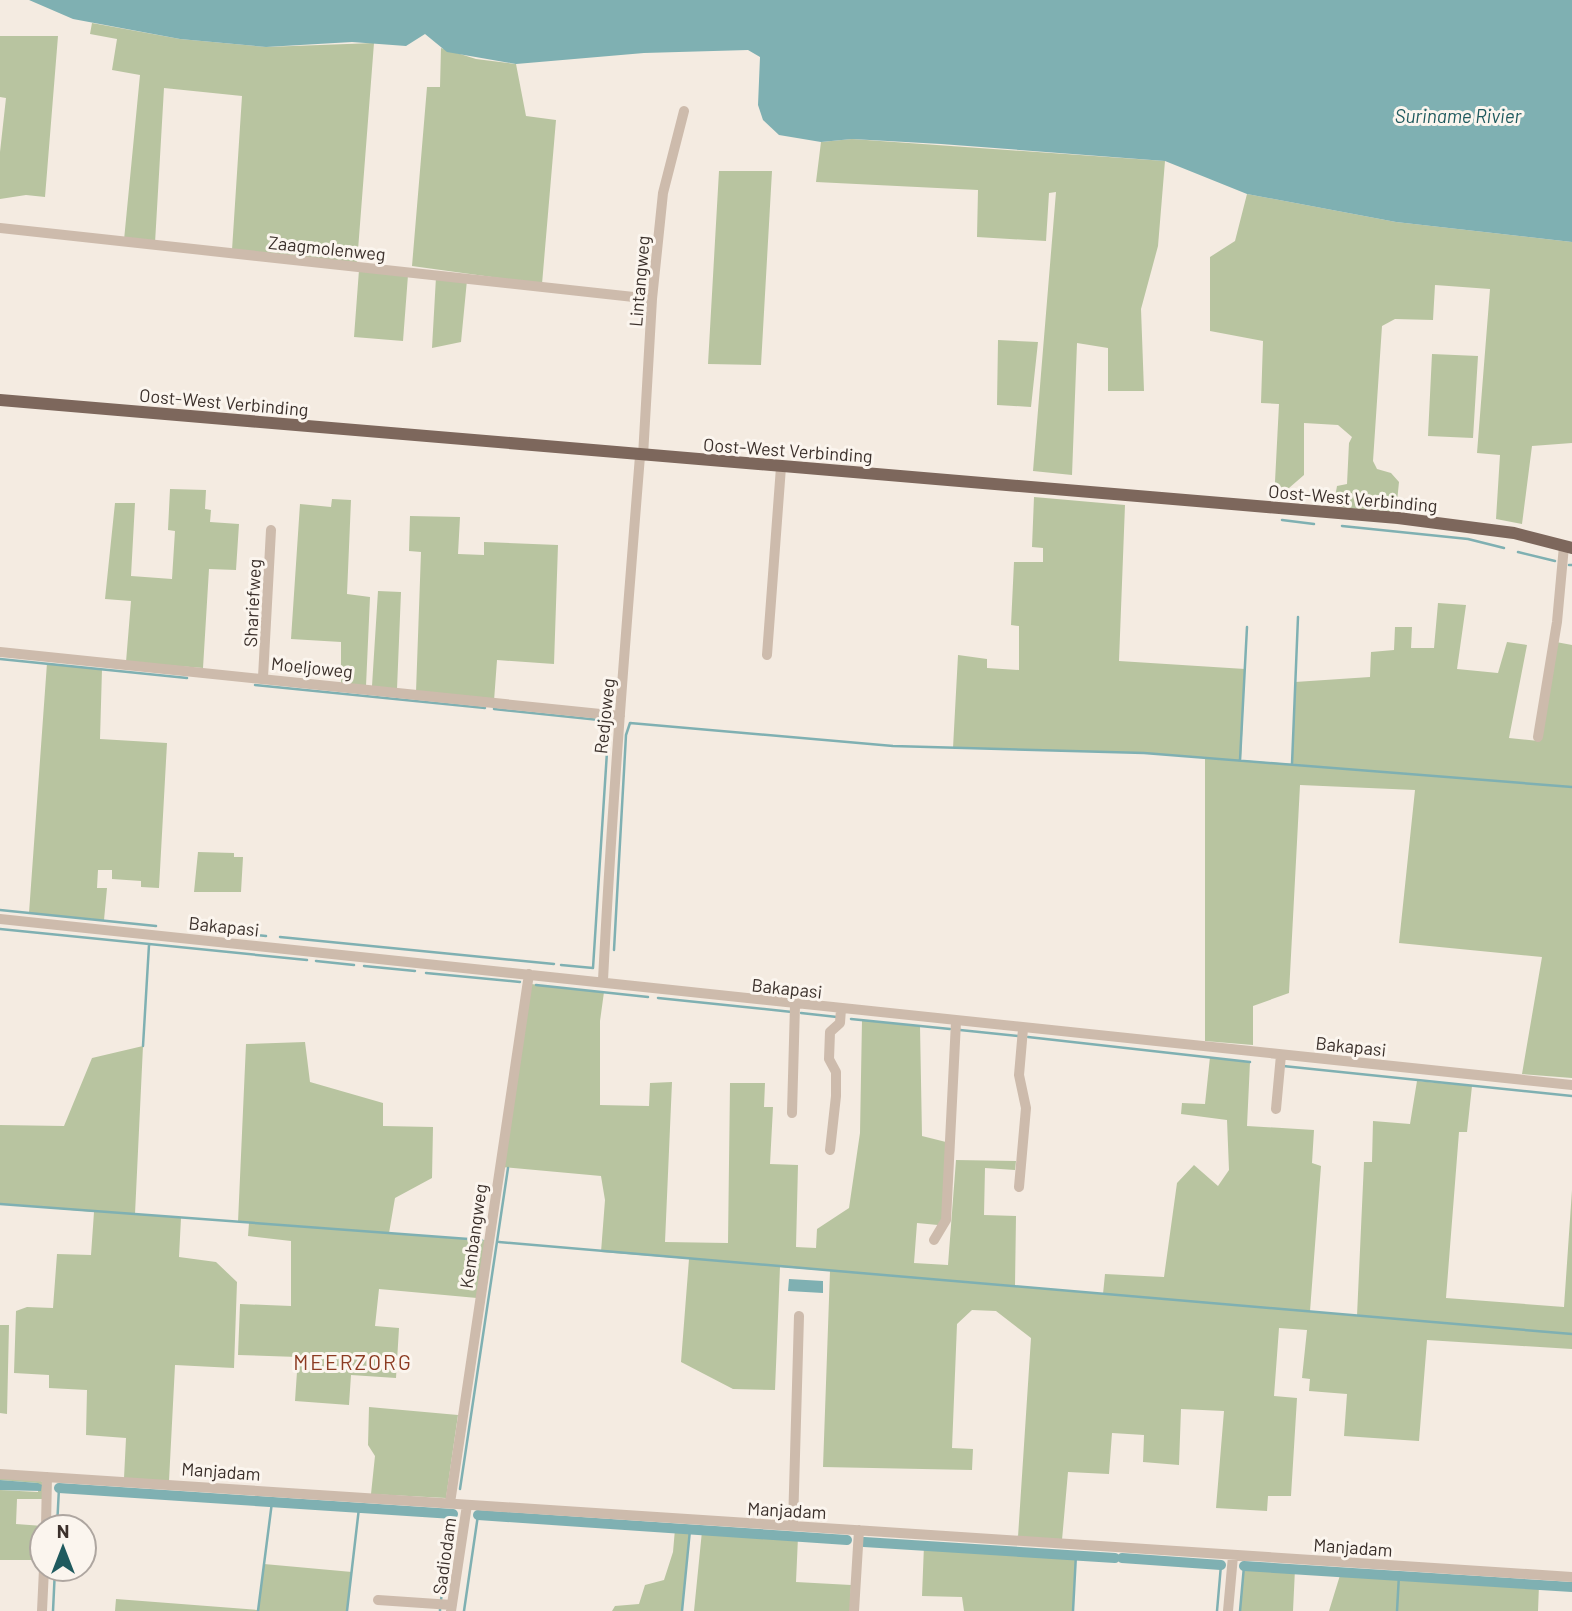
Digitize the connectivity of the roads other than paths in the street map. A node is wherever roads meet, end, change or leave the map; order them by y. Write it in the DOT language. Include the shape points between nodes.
graph roads {
  1 [pos="684,111"];
  2 [pos="0,228"];
  3 [pos="652,299"];
  4 [pos="0,400"];
  5 [pos="641,456"];
  6 [pos="781,467"];
  7 [pos="271,530"];
  8 [pos="1568,547"];
  9 [pos="0,652"];
  10 [pos="767,655"];
  11 [pos="263,677"];
  12 [pos="620,716"];
  13 [pos="1538,737"];
  14 [pos="0,919"];
  15 [pos="529,974"];
  16 [pos="603,980"];
  17 [pos="794,1005"];
  18 [pos="841,1009"];
  19 [pos="956,1022"];
  20 [pos="1023,1029"];
  21 [pos="1281,1055"];
  22 [pos="1572,1085"];
  23 [pos="1276,1109"];
  24 [pos="792,1114"];
  25 [pos="830,1150"];
  26 [pos="1019,1187"];
  27 [pos="934,1240"];
  28 [pos="799,1316"];
  29 [pos="0,1474"];
  30 [pos="47,1477"];
  31 [pos="450,1503"];
  32 [pos="467,1505"];
  33 [pos="46,1513"];
  34 [pos="793,1525"];
  35 [pos="859,1530"];
  36 [pos="1233,1556"];
  37 [pos="1572,1577"];
  38 [pos="43,1583"];
  39 [pos="378,1600"];
  40 [pos="452,1608"];
  41 [pos="42,1611"];
  42 [pos="853,1611"];
  43 [pos="1228,1611"];
  1 -- 3 [label="street, Lintangweg" via="663,193"];
  2 -- 3 [label="street, Zaagmolenweg"];
  3 -- 5 [label="street, Lintangweg"];
  4 -- 5 [label="main road, Oost-West Verbinding"];
  5 -- 6 [label="main road, Oost-West Verbinding"];
  5 -- 12 [label="street, Redjoweg"];
  6 -- 8 [label="main road, Oost-West Verbinding" via="1398,518 1503,531"];
  6 -- 10 [label="street"];
  7 -- 11 [label="street, Shariefweg"];
  8 -- 13 [label="street"];
  9 -- 11 [label="street, Moeljoweg"];
  11 -- 12 [label="street, Moeljoweg"];
  12 -- 16 [label="street, Redjoweg"];
  14 -- 15 [label="street, Bakapasi"];
  15 -- 16 [label="street, Bakapasi"];
  15 -- 31 [label="street, Kembangweg"];
  16 -- 17 [label="street, Bakapasi"];
  17 -- 18 [label="street, Bakapasi"];
  17 -- 24 [label="street"];
  18 -- 19 [label="street, Bakapasi"];
  18 -- 25 [label="street" via="840,1023 830,1032 829,1059 836,1072"];
  19 -- 20 [label="street, Bakapasi"];
  19 -- 27 [label="street" via="946,1220"];
  20 -- 21 [label="street, Bakapasi"];
  20 -- 26 [label="street" via="1019,1075 1027,1108"];
  21 -- 22 [label="street, Bakapasi"];
  21 -- 23 [label="street"];
  28 -- 34 [label="street"];
  29 -- 30 [label="street, Manjadam"];
  30 -- 31 [label="street, Manjadam"];
  30 -- 33 [label="street"];
  31 -- 32 [label="street, Manjadam"];
  32 -- 34 [label="street, Manjadam"];
  32 -- 40 [label="street, Sadiodam"];
  34 -- 35 [label="street, Manjadam"];
  35 -- 36 [label="street, Manjadam"];
  35 -- 42 [label="street"];
  36 -- 37 [label="street, Manjadam"];
  36 -- 43 [label="street"];
  38 -- 41 [label="street"];
  39 -- 40 [label="street"];
}
